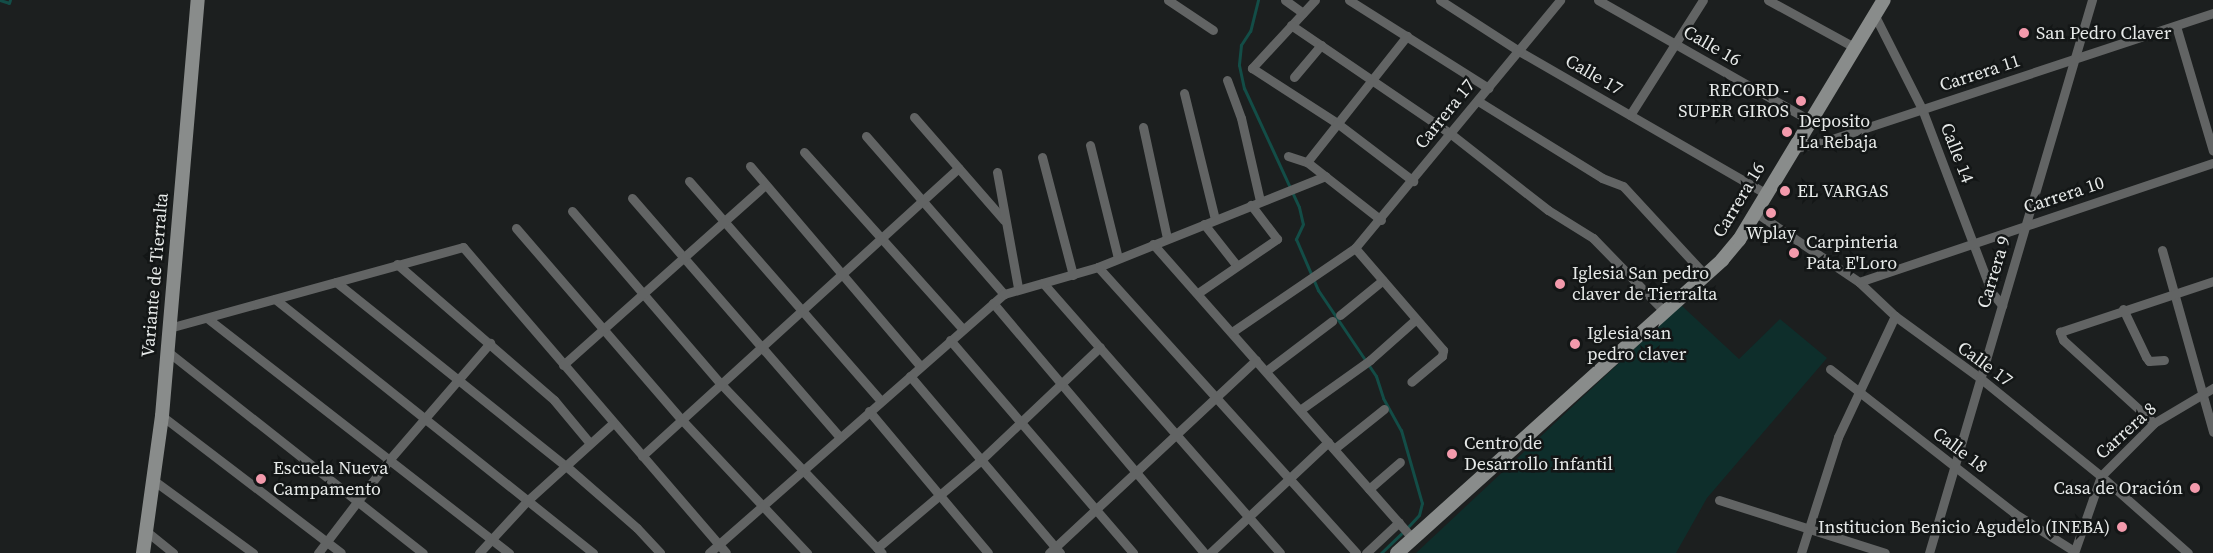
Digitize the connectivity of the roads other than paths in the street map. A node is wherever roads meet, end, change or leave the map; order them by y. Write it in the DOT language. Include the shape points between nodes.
graph roads {
  1 [pos="198,0"];
  2 [pos="1168,0"];
  3 [pos="1285,0"];
  4 [pos="1315,0"];
  5 [pos="1349,0"];
  6 [pos="1440,0"];
  7 [pos="1560,0"];
  8 [pos="1598,0"];
  9 [pos="1703,0"];
  10 [pos="1768,0"];
  11 [pos="1884,0"];
  12 [pos="2091,0"];
  13 [pos="1303,13"];
  14 [pos="2213,13"];
  15 [pos="1875,16"];
  16 [pos="1291,25"];
  17 [pos="2176,26"];
  18 [pos="1213,30"];
  19 [pos="1407,36"];
  20 [pos="1675,44"];
  21 [pos="1321,45"];
  22 [pos="1854,47"];
  23 [pos="1519,51"];
  24 [pos="2073,60"];
  25 [pos="1293,77"];
  26 [pos="1371,79"];
  27 [pos="1227,80"];
  28 [pos="1488,88"];
  29 [pos="1184,93"];
  30 [pos="1478,101"];
  31 [pos="1922,109"];
  32 [pos="1630,115"];
  33 [pos="914,117"];
  34 [pos="1809,120"];
  35 [pos="1337,123"];
  36 [pos="1143,127"];
  37 [pos="1451,134"];
  38 [pos="866,136"];
  39 [pos="1090,145"];
  40 [pos="1791,149"];
  41 [pos="2213,151"];
  42 [pos="804,152"];
  43 [pos="1288,156"];
  44 [pos="1042,158"];
  45 [pos="1307,162"];
  46 [pos="2213,163"];
  47 [pos="750,166"];
  48 [pos="959,168"];
  49 [pos="997,172"];
  50 [pos="1325,176"];
  51 [pos="1413,181"];
  52 [pos="689,182"];
  53 [pos="765,185"];
  54 [pos="1765,193"];
  55 [pos="632,198"];
  56 [pos="922,201"];
  57 [pos="1256,203"];
  58 [pos="572,211"];
  59 [pos="1755,212"];
  60 [pos="1215,219"];
  61 [pos="1004,220"];
  62 [pos="1381,220"];
  63 [pos="724,221"];
  64 [pos="1204,224"];
  65 [pos="2026,225"];
  66 [pos="516,228"];
  67 [pos="1167,238"];
  68 [pos="882,239"];
  69 [pos="1974,241"];
  70 [pos="1153,244"];
  71 [pos="1355,248"];
  72 [pos="2162,250"];
  73 [pos="684,257"];
  74 [pos="1118,258"];
  75 [pos="397,264"];
  76 [pos="1237,266"];
  77 [pos="1098,267"];
  78 [pos="842,274"];
  79 [pos="1073,275"];
  80 [pos="1705,275"];
  81 [pos="1383,280"];
  82 [pos="2213,281"];
  83 [pos="336,282"];
  84 [pos="1043,282"];
  85 [pos="1859,282"];
  86 [pos="1018,288"];
  87 [pos="1198,293"];
  88 [pos="2175,293"];
  89 [pos="643,294"];
  90 [pos="1004,294"];
  91 [pos="275,298"];
  92 [pos="993,303"];
  93 [pos="2002,305"];
  94 [pos="803,309"];
  95 [pos="2123,309"];
  96 [pos="1665,312"];
  97 [pos="1895,316"];
  98 [pos="207,318"];
  99 [pos="1415,320"];
  100 [pos="169,328"];
  101 [pos="604,329"];
  102 [pos="963,329"];
  103 [pos="1232,332"];
  104 [pos="950,340"];
  105 [pos="490,343"];
  106 [pos="762,347"];
  107 [pos="1100,347"];
  108 [pos="167,351"];
  109 [pos="1256,360"];
  110 [pos="2164,360"];
  111 [pos="563,365"];
  112 [pos="920,366"];
  113 [pos="1830,369"];
  114 [pos="1266,372"];
  115 [pos="910,376"];
  116 [pos="1980,378"];
  117 [pos="457,381"];
  118 [pos="1411,382"];
  119 [pos="721,384"];
  120 [pos="1060,385"];
  121 [pos="2213,388"];
  122 [pos="2201,392"];
  123 [pos="1858,393"];
  124 [pos="1215,398"];
  125 [pos="881,401"];
  126 [pos="1384,409"];
  127 [pos="1300,410"];
  128 [pos="869,411"];
  129 [pos="162,416"];
  130 [pos="424,419"];
  131 [pos="682,420"];
  132 [pos="1022,420"];
  133 [pos="613,423"];
  134 [pos="2154,423"];
  135 [pos="2213,432"];
  136 [pos="1176,434"];
  137 [pos="840,437"];
  138 [pos="589,442"];
  139 [pos="1331,445"];
  140 [pos="642,456"];
  141 [pos="389,460"];
  142 [pos="981,460"];
  143 [pos="1400,462"];
  144 [pos="1953,465"];
  145 [pos="566,466"];
  146 [pos="801,472"];
  147 [pos="1136,472"];
  148 [pos="2101,476"];
  149 [pos="1289,479"];
  150 [pos="153,480"];
  151 [pos="1369,489"];
  152 [pos="938,494"];
  153 [pos="357,500"];
  154 [pos="526,501"];
  155 [pos="1719,501"];
  156 [pos="762,506"];
  157 [pos="1095,510"];
  158 [pos="1249,517"];
  159 [pos="1399,522"];
  160 [pos="1808,530"];
  161 [pos="146,531"];
  162 [pos="1413,539"];
  163 [pos="491,540"];
  164 [pos="326,541"];
  165 [pos="718,545"];
  166 [pos="880,550"];
  167 [pos="1055,551"];
  168 [pos="2074,552"];
  169 [pos="142,553"];
  170 [pos="173,553"];
  171 [pos="253,553"];
  172 [pos="318,553"];
  173 [pos="341,553"];
  174 [pos="423,553"];
  175 [pos="479,553"];
  176 [pos="508,553"];
  177 [pos="592,553"];
  178 [pos="660,553"];
  179 [pos="709,553"];
  180 [pos="726,553"];
  181 [pos="807,553"];
  182 [pos="988,553"];
  183 [pos="1134,553"];
  184 [pos="1204,553"];
  185 [pos="1210,553"];
  186 [pos="1280,553"];
  187 [pos="1356,553"];
  188 [pos="1366,553"];
  189 [pos="1397,553"];
  190 [pos="1802,553"];
  191 [pos="1886,553"];
  192 [pos="1929,553"];
  193 [pos="2188,553"];
  1 -- 100 [label="main road, Variante de Tierralta"];
  2 -- 18 [label="street"];
  3 -- 13 [label="street"];
  4 -- 13 [label="street"];
  5 -- 19 [label="street"];
  6 -- 23 [label="street, Calle 17"];
  7 -- 23 [label="street, Carrera 17"];
  8 -- 20 [label="street, Calle 16"];
  9 -- 20 [label="street"];
  10 -- 22 [label="street"];
  11 -- 15 [label="main road, Carrera 16"];
  12 -- 24 [label="street, Carrera 9"];
  13 -- 16 [label="street"];
  14 -- 17 [label="street, Carrera 11"];
  15 -- 22 [label="main road, Carrera 16"];
  15 -- 31 [label="street, Calle 14"];
  16 -- 21 [label="street"];
  16 -- 35 [label="street" via="1252,68"];
  17 -- 24 [label="street, Carrera 11"];
  17 -- 41 [label="street"];
  19 -- 26 [label="street"];
  19 -- 28 [label="street"];
  20 -- 32 [label="street"];
  20 -- 34 [label="street, Calle 16"];
  21 -- 25 [label="street"];
  21 -- 26 [label="street"];
  22 -- 34 [label="main road, Carrera 16"];
  23 -- 28 [label="street, Carrera 17"];
  23 -- 32 [label="street, Calle 17"];
  24 -- 31 [label="street, Carrera 11"];
  24 -- 65 [label="street, Carrera 9"];
  26 -- 35 [label="street"];
  26 -- 37 [label="street"];
  27 -- 57 [label="street" via="1241,118"];
  28 -- 30 [label="street, Carrera 17"];
  29 -- 60 [label="street"];
  30 -- 37 [label="street, Carrera 17"];
  30 -- 80 [label="street" via="1602,178 1623,186"];
  31 -- 40 [label="street, Carrera 11"];
  31 -- 69 [label="street, Calle 14"];
  32 -- 54 [label="street, Calle 17"];
  33 -- 48 [label="street"];
  34 -- 40 [label="main road, Carrera 16"];
  35 -- 45 [label="street"];
  35 -- 51 [label="street"];
  36 -- 67 [label="street"];
  37 -- 51 [label="street, Carrera 17"];
  37 -- 96 [label="street" via="1548,210 1602,245"];
  38 -- 56 [label="street"];
  39 -- 74 [label="street"];
  40 -- 54 [label="main road, Carrera 16"];
  42 -- 68 [label="street"];
  43 -- 45 [label="street"];
  44 -- 79 [label="street"];
  45 -- 50 [label="street"];
  46 -- 65 [label="street, Carrera 10"];
  47 -- 53 [label="street"];
  48 -- 56 [label="street"];
  48 -- 61 [label="street"];
  49 -- 61 [label="street"];
  50 -- 57 [label="street"];
  50 -- 62 [label="street"];
  51 -- 62 [label="street, Carrera 17"];
  52 -- 63 [label="street"];
  53 -- 63 [label="street"];
  53 -- 78 [label="street"];
  54 -- 59 [label="main road, Carrera 16"];
  55 -- 73 [label="street"];
  56 -- 68 [label="street"];
  56 -- 90 [label="street"];
  57 -- 60 [label="street"];
  57 -- 76 [label="street" via="1277,239"];
  58 -- 89 [label="street"];
  59 -- 80 [label="main road, Carrera 16" via="1739,240"];
  59 -- 85 [label="street, Calle 17"];
  60 -- 64 [label="street"];
  61 -- 86 [label="street"];
  62 -- 71 [label="street, Carrera 17"];
  63 -- 73 [label="street"];
  63 -- 94 [label="street"];
  64 -- 67 [label="street"];
  64 -- 76 [label="street"];
  65 -- 69 [label="street, Carrera 10"];
  65 -- 93 [label="street, Carrera 9"];
  66 -- 101 [label="street"];
  67 -- 70 [label="street"];
  68 -- 78 [label="street"];
  68 -- 102 [label="street"];
  69 -- 85 [label="street, Carrera 10"];
  69 -- 93 [label="street, Calle 14" via="1992,293"];
  70 -- 74 [label="street"];
  70 -- 87 [label="street"];
  71 -- 81 [label="street"];
  71 -- 103 [label="street, Carrera 17"];
  72 -- 88 [label="street"];
  73 -- 89 [label="street"];
  73 -- 106 [label="street"];
  74 -- 77 [label="street"];
  75 -- 83 [label="street"];
  75 -- 105 [label="street"];
  75 -- 111 [label="street" via="463,247"];
  76 -- 87 [label="street"];
  77 -- 79 [label="street"];
  77 -- 124 [label="street"];
  78 -- 94 [label="street"];
  78 -- 112 [label="street"];
  79 -- 84 [label="street"];
  80 -- 96 [label="main road, Carrera 16"];
  81 -- 99 [label="street"];
  81 -- 114 [label="street"];
  82 -- 88 [label="street"];
  83 -- 91 [label="street"];
  83 -- 117 [label="street"];
  84 -- 86 [label="street"];
  84 -- 107 [label="street"];
  85 -- 97 [label="street, Calle 17"];
  86 -- 90 [label="street"];
  87 -- 103 [label="street"];
  88 -- 95 [label="street"];
  88 -- 122 [label="street"];
  89 -- 101 [label="street"];
  89 -- 119 [label="street"];
  90 -- 92 [label="street"];
  91 -- 98 [label="street"];
  91 -- 130 [label="street"];
  92 -- 102 [label="street"];
  92 -- 120 [label="street"];
  93 -- 116 [label="street, Carrera 9"];
  94 -- 106 [label="street"];
  94 -- 125 [label="street"];
  95 -- 110 [label="street" via="2146,357 2150,361"];
  95 -- 134 [label="street" via="2067,328 2060,336"];
  96 -- 162 [label="main road, Carrera 16"];
  97 -- 116 [label="street, Calle 17"];
  97 -- 123 [label="street"];
  98 -- 100 [label="street"];
  98 -- 141 [label="street"];
  99 -- 118 [label="street" via="1443,354"];
  99 -- 127 [label="street" via="1370,360"];
  100 -- 108 [label="main road, Variante de Tierralta"];
  101 -- 111 [label="street"];
  101 -- 131 [label="street"];
  102 -- 104 [label="street"];
  103 -- 109 [label="street"];
  104 -- 112 [label="street"];
  104 -- 132 [label="street"];
  105 -- 117 [label="street"];
  105 -- 138 [label="street" via="554,400"];
  106 -- 119 [label="street"];
  106 -- 137 [label="street"];
  107 -- 120 [label="street"];
  107 -- 136 [label="street"];
  108 -- 129 [label="main road, Variante de Tierralta"];
  108 -- 153 [label="street"];
  109 -- 114 [label="street"];
  109 -- 124 [label="street"];
  111 -- 133 [label="street"];
  112 -- 115 [label="street"];
  113 -- 123 [label="street, Calle 18"];
  114 -- 127 [label="street"];
  115 -- 125 [label="street"];
  115 -- 142 [label="street"];
  116 -- 144 [label="street, Carrera 9"];
  116 -- 148 [label="street, Calle 17"];
  117 -- 130 [label="street"];
  117 -- 145 [label="street"];
  119 -- 131 [label="street"];
  119 -- 146 [label="street"];
  120 -- 132 [label="street"];
  120 -- 147 [label="street"];
  121 -- 122 [label="street, Carrera 8"];
  122 -- 134 [label="street, Carrera 8"];
  122 -- 135 [label="street"];
  123 -- 144 [label="street, Calle 18"];
  123 -- 160 [label="street" via="1838,437"];
  124 -- 136 [label="street"];
  124 -- 149 [label="street"];
  125 -- 128 [label="street"];
  126 -- 139 [label="street"];
  127 -- 139 [label="street"];
  128 -- 137 [label="street"];
  128 -- 152 [label="street"];
  129 -- 150 [label="main road, Variante de Tierralta"];
  129 -- 164 [label="street"];
  130 -- 141 [label="street"];
  130 -- 154 [label="street"];
  131 -- 140 [label="street"];
  131 -- 156 [label="street"];
  132 -- 142 [label="street"];
  132 -- 157 [label="street"];
  133 -- 138 [label="street"];
  133 -- 140 [label="street"];
  134 -- 148 [label="street, Carrera 8"];
  136 -- 147 [label="street"];
  136 -- 158 [label="street"];
  137 -- 146 [label="street"];
  138 -- 145 [label="street"];
  139 -- 149 [label="street"];
  139 -- 151 [label="street"];
  140 -- 165 [label="street"];
  141 -- 153 [label="street"];
  141 -- 163 [label="street"];
  142 -- 152 [label="street"];
  142 -- 167 [label="street"];
  143 -- 151 [label="street"];
  144 -- 168 [label="street, Calle 18" via="2014,513"];
  144 -- 192 [label="street, Carrera 9"];
  145 -- 154 [label="street"];
  145 -- 178 [label="street"];
  146 -- 156 [label="street"];
  146 -- 166 [label="street"];
  147 -- 157 [label="street"];
  147 -- 184 [label="street"];
  148 -- 168 [label="street, Carrera 8"];
  148 -- 193 [label="street, Calle 17"];
  149 -- 158 [label="street"];
  149 -- 187 [label="street"];
  150 -- 161 [label="main road, Variante de Tierralta"];
  150 -- 171 [label="street"];
  151 -- 159 [label="street"];
  152 -- 166 [label="street"];
  152 -- 182 [label="street"];
  153 -- 164 [label="street"];
  153 -- 174 [label="street"];
  154 -- 163 [label="street"];
  154 -- 177 [label="street"];
  155 -- 160 [label="street"];
  156 -- 165 [label="street"];
  156 -- 181 [label="street"];
  157 -- 167 [label="street"];
  157 -- 183 [label="street"];
  158 -- 185 [label="street"];
  158 -- 186 [label="street"];
  159 -- 162 [label="street"];
  159 -- 188 [label="street"];
  160 -- 190 [label="street"];
  160 -- 191 [label="street"];
  161 -- 169 [label="main road, Variante de Tierralta"];
  161 -- 170 [label="street"];
  162 -- 189 [label="main road, Carrera 16"];
  163 -- 175 [label="street"];
  163 -- 176 [label="street"];
  164 -- 172 [label="street"];
  164 -- 173 [label="street"];
  165 -- 179 [label="street"];
  165 -- 180 [label="street"];
}
